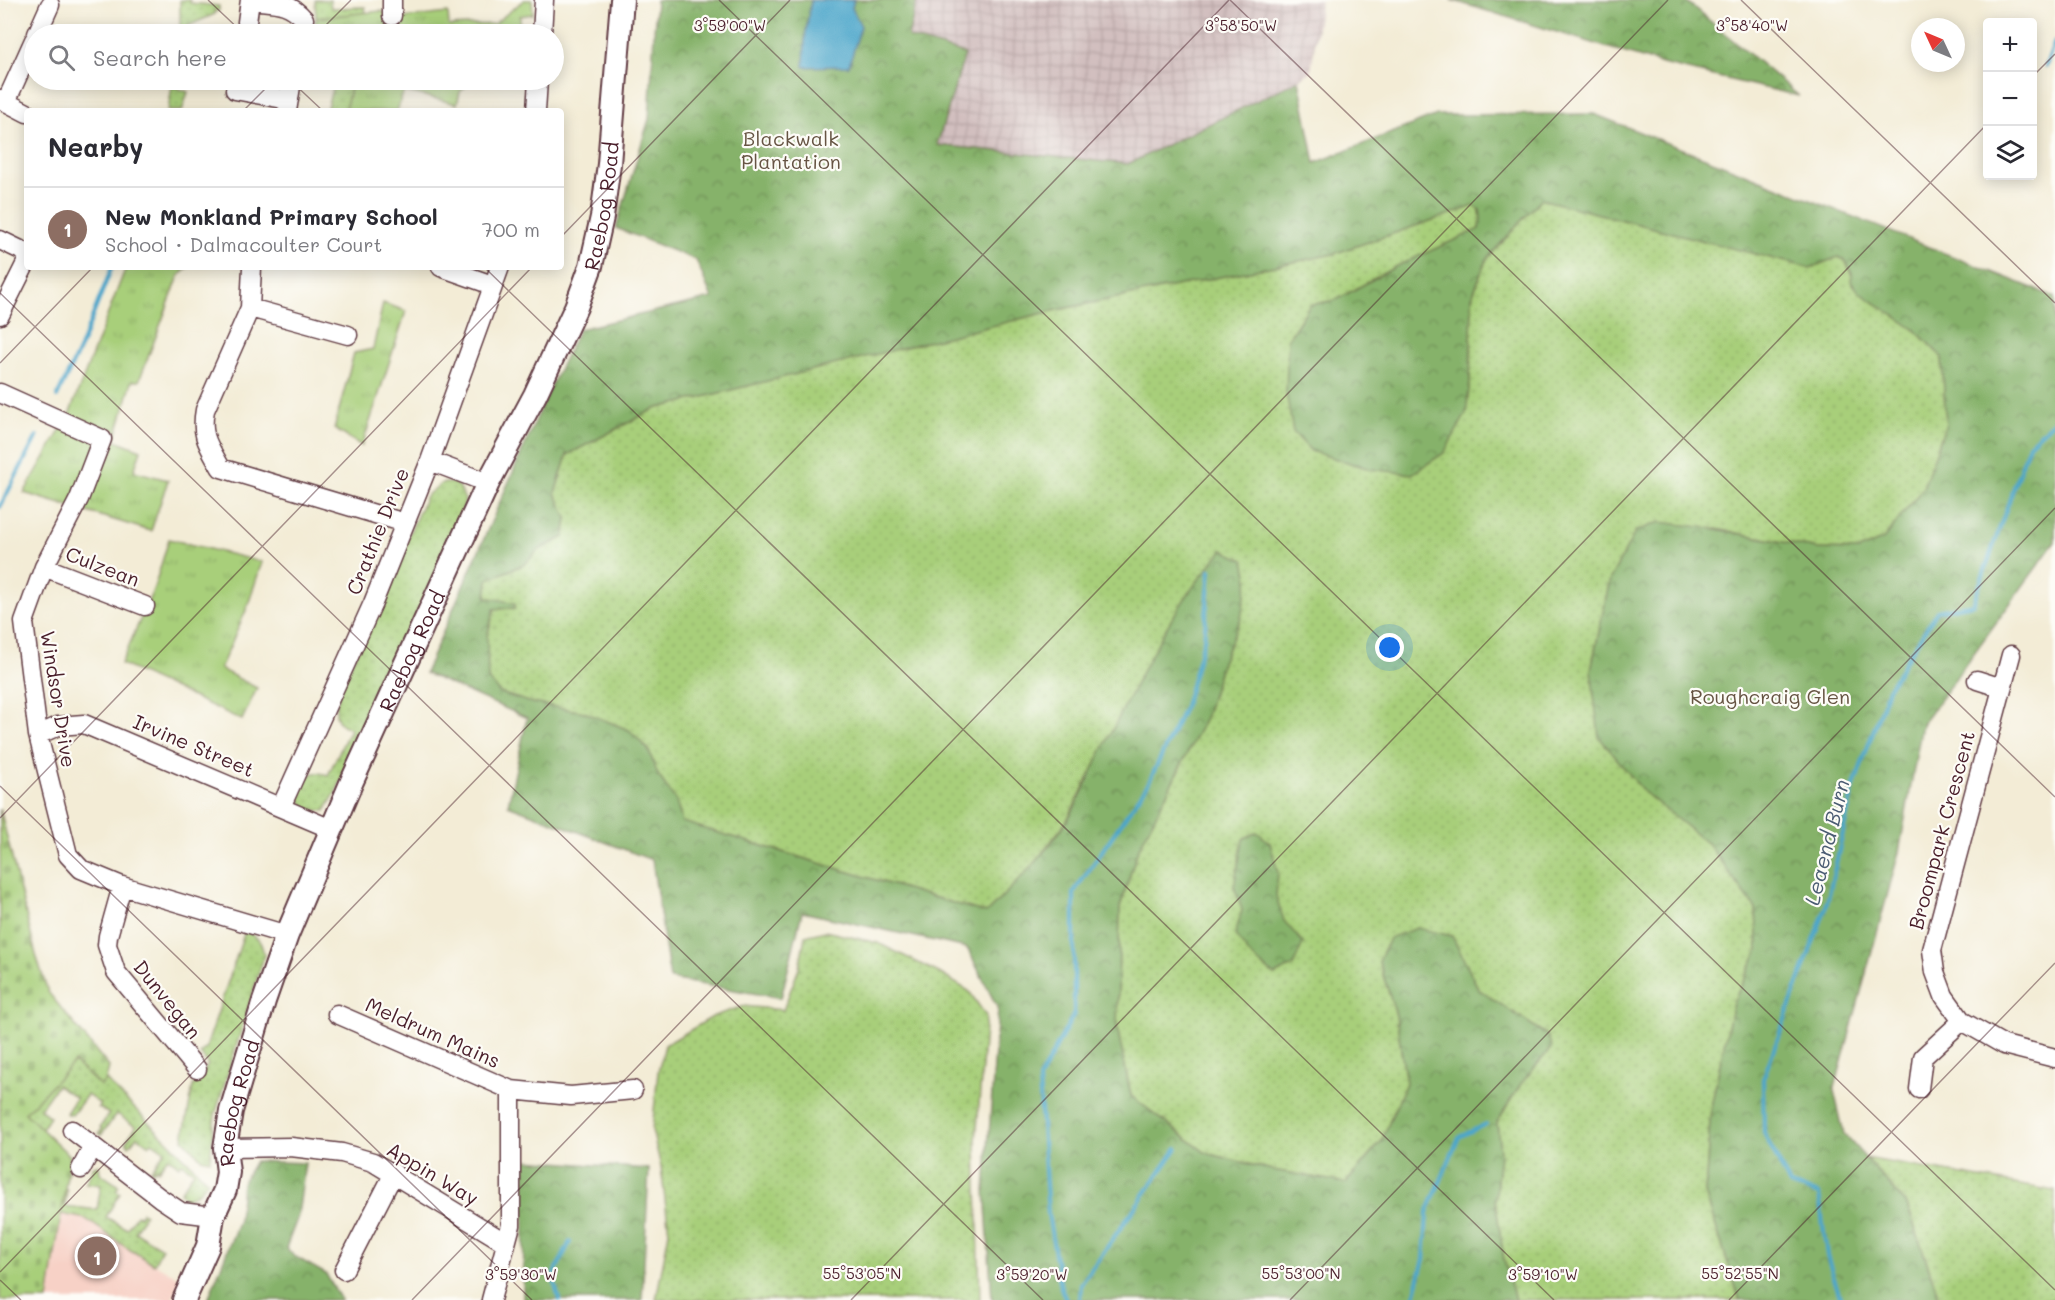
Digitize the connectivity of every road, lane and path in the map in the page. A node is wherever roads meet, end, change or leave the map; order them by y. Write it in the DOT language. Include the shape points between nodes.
graph roads {
  1 [pos="250,0"];
  2 [pos="544,0"];
  3 [pos="622,0"];
  4 [pos="50,5"];
  5 [pos="247,22"];
  6 [pos="41,24"];
  7 [pos="303,24"];
  8 [pos="543,24"];
  9 [pos="24,59"];
  10 [pos="235,90"];
  11 [pos="290,90"];
  12 [pos="537,90"];
  13 [pos="3,100"];
  14 [pos="288,105"];
  15 [pos="536,108"];
  16 [pos="24,111"];
  17 [pos="0,240"];
  18 [pos="24,252"];
  19 [pos="24,267"];
  20 [pos="252,270"];
  21 [pos="450,270"];
  22 [pos="499,270"];
  23 [pos="492,285"];
  24 [pos="249,308"];
  25 [pos="0,315"];
  26 [pos="348,335"];
  27 [pos="0,393"];
  28 [pos="430,461"];
  29 [pos="488,483"];
  30 [pos="405,523"];
  31 [pos="44,567"];
  32 [pos="145,606"];
  33 [pos="2011,655"];
  34 [pos="1977,680"];
  35 [pos="2002,688"];
  36 [pos="38,735"];
  37 [pos="281,807"];
  38 [pos="331,829"];
  39 [pos="122,886"];
  40 [pos="287,935"];
  41 [pos="337,1014"];
  42 [pos="1962,1021"];
  43 [pos="2055,1058"];
  44 [pos="197,1069"];
  45 [pos="1919,1089"];
  46 [pos="511,1090"];
  47 [pos="633,1090"];
  48 [pos="72,1130"];
  49 [pos="93,1146"];
  50 [pos="225,1148"];
  51 [pos="81,1169"];
  52 [pos="394,1173"];
  53 [pos="213,1216"];
  54 [pos="506,1243"];
  55 [pos="344,1270"];
  56 [pos="184,1300"];
  57 [pos="491,1300"];
  1 -- 5 [label="street"];
  1 -- 7 [label="street" via="288,4 296,8"];
  2 -- 8 [label="street"];
  3 -- 29 [label="main road, Raebog Road" via="609,164 591,266 540,385"];
  4 -- 6 [label="street"];
  9 -- 13 [label="street"];
  10 -- 14 [label="street"];
  11 -- 14 [label="street"];
  12 -- 15 [label="street"];
  13 -- 16 [label="street"];
  17 -- 18 [label="street"];
  19 -- 25 [label="street"];
  20 -- 24 [label="street"];
  21 -- 23 [label="street"];
  22 -- 23 [label="street, Crathie Drive"];
  23 -- 28 [label="street, Crathie Drive"];
  24 -- 26 [label="street"];
  24 -- 30 [label="street" via="202,425 204,438 221,468"];
  27 -- 31 [label="street, Windsor Drive" via="102,439 79,498"];
  28 -- 29 [label="street"];
  28 -- 30 [label="street, Crathie Drive"];
  29 -- 38 [label="main road, Raebog Road"];
  30 -- 37 [label="street, Crathie Drive"];
  31 -- 32 [label="street, Culzean"];
  31 -- 36 [label="street, Windsor Drive" via="24,622"];
  33 -- 35 [label="street, Broompark Crescent"];
  34 -- 35 [label="street"];
  35 -- 42 [label="street, Broompark Crescent" via="1932,950 1944,996"];
  36 -- 37 [label="street, Irvine Street" via="58,726 84,724"];
  36 -- 39 [label="street, Windsor Drive" via="68,855 81,869"];
  37 -- 38 [label="street, Irvine Street"];
  38 -- 40 [label="main road, Raebog Road"];
  39 -- 40 [label="street, Windsor Drive"];
  39 -- 44 [label="street, Dunvegan" via="107,945 116,972"];
  40 -- 50 [label="main road, Raebog Road" via="231,1111"];
  41 -- 46 [label="street, Meldrum Mains"];
  42 -- 43 [label="street, Broompark Crescent" via="2004,1045"];
  42 -- 45 [label="street" via="1923,1057"];
  46 -- 47 [label="street, Meldrum Mains" via="571,1096"];
  46 -- 54 [label="street, Meldrum Mains" via="510,1224"];
  48 -- 49 [label="street"];
  49 -- 51 [label="street"];
  49 -- 53 [label="street" via="181,1212"];
  50 -- 52 [label="street, Appin Way" via="291,1147 342,1153"];
  50 -- 53 [label="main road, Raebog Road" via="225,1190"];
  52 -- 54 [label="street, Appin Way"];
  52 -- 55 [label="street"];
  53 -- 56 [label="main road, Raebog Road" via="208,1245"];
  54 -- 57 [label="street, Meldrum Mains"];
}
